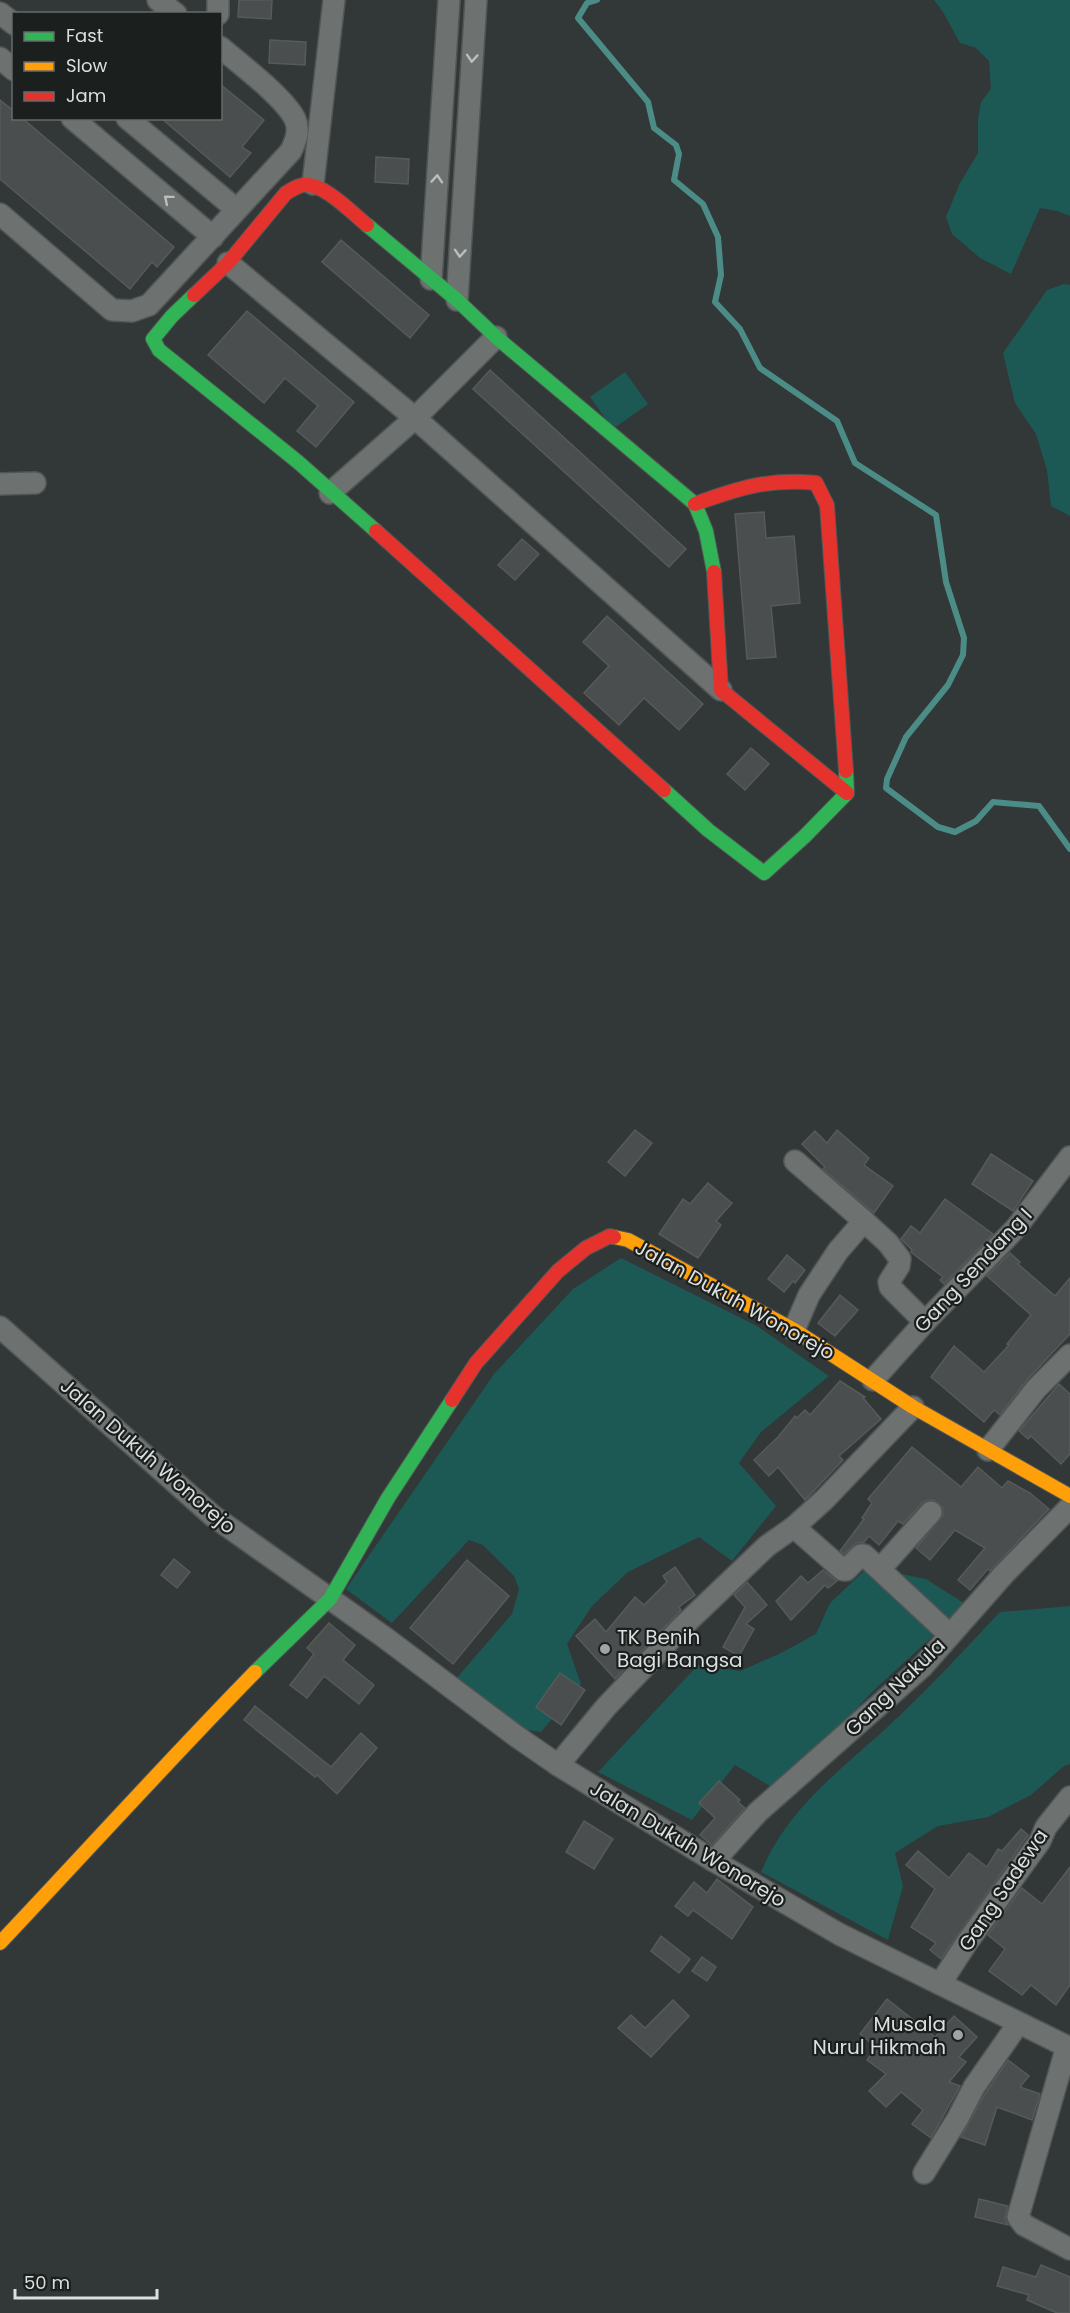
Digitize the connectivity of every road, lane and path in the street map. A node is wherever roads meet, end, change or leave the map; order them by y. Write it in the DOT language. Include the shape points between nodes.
graph roads {
  1 [pos="158,0"];
  2 [pos="334,0"];
  3 [pos="449,0"];
  4 [pos="476,0"];
  5 [pos="173,12"];
  6 [pos="0,13"];
  7 [pos="12,22"];
  8 [pos="222,49"];
  9 [pos="0,58"];
  10 [pos="12,68"];
  11 [pos="74,120"];
  12 [pos="129,120"];
  13 [pos="313,184"];
  14 [pos="236,209"];
  15 [pos="0,214"];
  16 [pos="213,237"];
  17 [pos="228,263"];
  18 [pos="431,279"];
  19 [pos="457,300"];
  20 [pos="495,337"];
  21 [pos="415,418"];
  22 [pos="35,483"];
  23 [pos="0,484"];
  24 [pos="330,493"];
  25 [pos="695,504"];
  26 [pos="721,690"];
  27 [pos="847,793"];
  28 [pos="1070,1157"];
  29 [pos="795,1161"];
  30 [pos="864,1221"];
  31 [pos="926,1322"];
  32 [pos="0,1327"];
  33 [pos="794,1330"];
  34 [pos="1070,1355"];
  35 [pos="873,1380"];
  36 [pos="913,1407"];
  37 [pos="988,1450"];
  38 [pos="1070,1496"];
  39 [pos="1070,1507"];
  40 [pos="931,1512"];
  41 [pos="794,1527"];
  42 [pos="880,1569"];
  43 [pos="330,1599"];
  44 [pos="950,1635"];
  45 [pos="558,1765"];
  46 [pos="1070,1797"];
  47 [pos="714,1861"];
  48 [pos="0,1943"];
  49 [pos="940,1984"];
  50 [pos="1018,2024"];
  51 [pos="1069,2047"];
  52 [pos="924,2173"];
  53 [pos="1070,2249"];
  1 -- 5 [label="street"];
  2 -- 13 [label="street"];
  18 -- 3 [label="street, one-way"];
  4 -- 19 [label="street, one-way"];
  6 -- 7 [label="street"];
  8 -- 14 [label="street" via="280,101 295,120 298,135 291,151"];
  9 -- 10 [label="street"];
  16 -- 11 [label="street, one-way"];
  12 -- 14 [label="street"];
  13 -- 17 [label="street" via="298,184 286,193"];
  13 -- 18 [label="street"];
  14 -- 16 [label="street"];
  15 -- 16 [label="street" via="112,310 132,311 148,305"];
  17 -- 21 [label="street"];
  17 -- 24 [label="street" via="153,339 159,350 298,462"];
  18 -- 19 [label="street"];
  19 -- 20 [label="street"];
  20 -- 21 [label="street"];
  20 -- 25 [label="street"];
  21 -- 24 [label="street"];
  21 -- 26 [label="street"];
  22 -- 23 [label="street"];
  24 -- 27 [label="street" via="708,830 764,873"];
  25 -- 26 [label="street" via="706,531 714,574"];
  25 -- 27 [label="street" via="752,483 794,479 816,483 827,505"];
  26 -- 27 [label="street"];
  28 -- 31 [label="street, Gang Sendang I" via="1016,1228"];
  29 -- 30 [label="street"];
  30 -- 31 [label="street" via="900,1259 890,1287"];
  30 -- 33 [label="street" via="809,1295"];
  31 -- 35 [label="street, Gang Sendang I"];
  32 -- 43 [label="street, Jalan Dukuh Wonorejo" via="213,1516"];
  33 -- 35 [label="street, Jalan Dukuh Wonorejo"];
  33 -- 43 [label="street, Jalan Dukuh Wonorejo" via="628,1240 610,1236 586,1248 558,1271 477,1363 388,1498"];
  34 -- 37 [label="street" via="1036,1389"];
  35 -- 36 [label="street, Jalan Dukuh Wonorejo"];
  36 -- 37 [label="street, Jalan Dukuh Wonorejo"];
  36 -- 41 [label="street"];
  37 -- 38 [label="street, Jalan Dukuh Wonorejo"];
  39 -- 44 [label="street, Gang Nakula"];
  40 -- 42 [label="street"];
  41 -- 42 [label="street" via="843,1570 861,1555"];
  41 -- 45 [label="street" via="767,1546 682,1627 606,1707"];
  42 -- 44 [label="street"];
  43 -- 45 [label="street, Jalan Dukuh Wonorejo"];
  43 -- 48 [label="street" via="198,1730"];
  44 -- 47 [label="street, Gang Nakula" via="922,1667 758,1812"];
  45 -- 47 [label="street, Jalan Dukuh Wonorejo"];
  46 -- 49 [label="street, Gang Sadewa"];
  47 -- 49 [label="street, Jalan Dukuh Wonorejo" via="840,1934"];
  49 -- 50 [label="street, Jalan Dukuh Wonorejo"];
  50 -- 51 [label="street, Jalan Dukuh Wonorejo"];
  50 -- 52 [label="street" via="974,2087"];
  51 -- 53 [label="street" via="1018,2217 1024,2225"];
}
